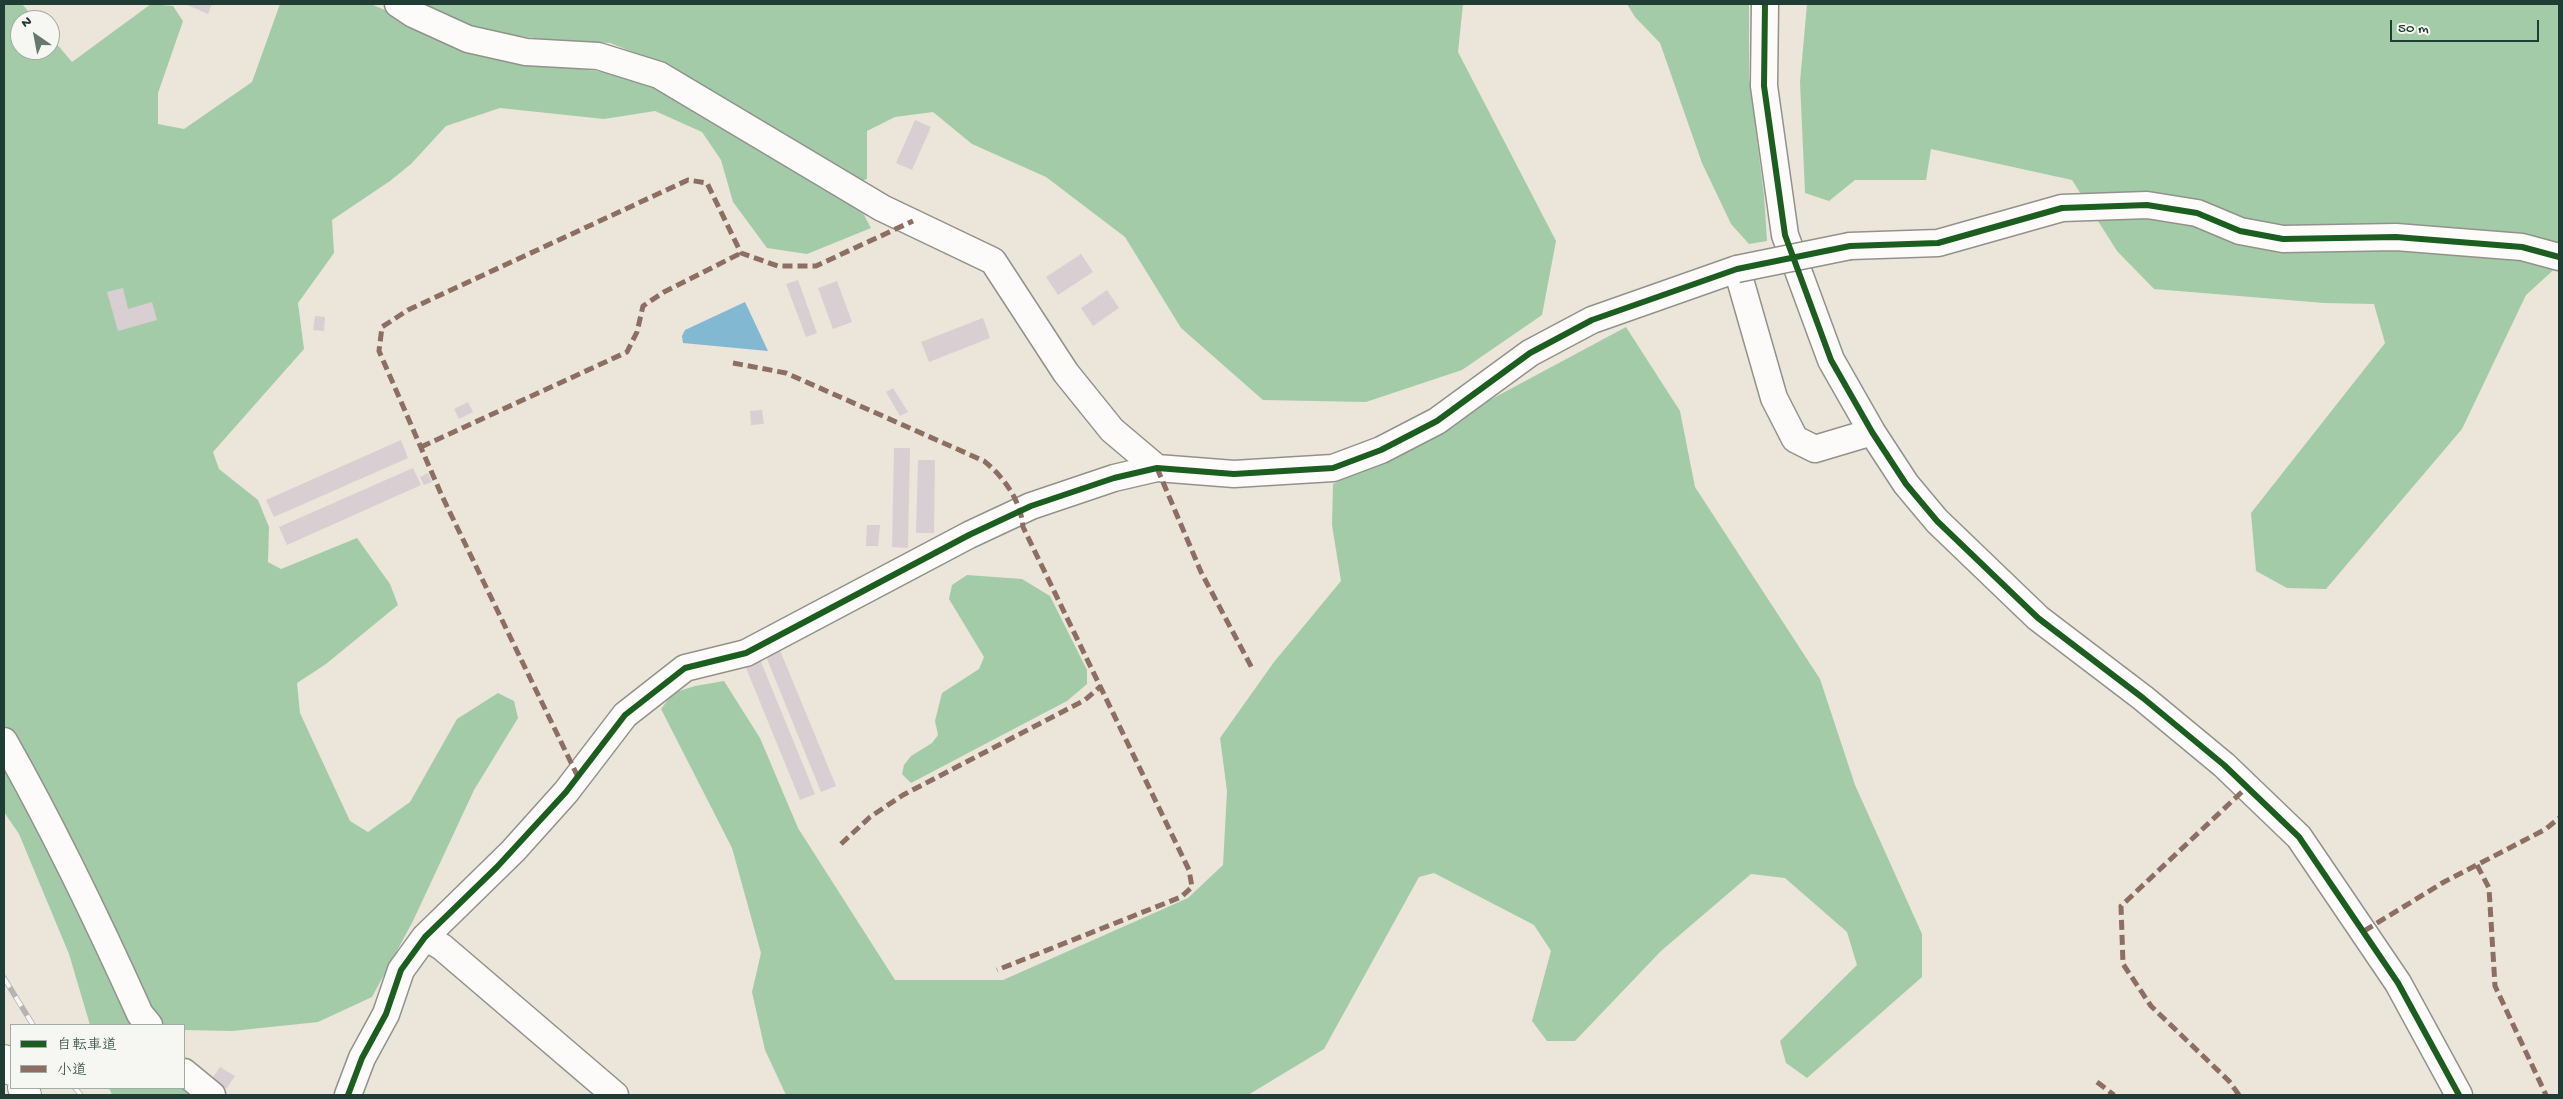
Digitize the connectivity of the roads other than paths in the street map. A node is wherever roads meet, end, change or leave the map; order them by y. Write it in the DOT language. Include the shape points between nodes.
graph roads {
  1 [pos="398,4"];
  2 [pos="1765,4"];
  3 [pos="2559,257"];
  4 [pos="1738,269"];
  5 [pos="1872,432"];
  6 [pos="1157,468"];
  7 [pos="4,741"];
  8 [pos="425,937"];
  9 [pos="148,1024"];
  10 [pos="185,1073"];
  11 [pos="604,1094"];
  12 [pos="212,1095"];
  13 [pos="348,1095"];
  14 [pos="2459,1095"];
  1 -- 6 [label="street" via="468,39 526,52 598,56 659,75 882,208 992,261 1066,374 1112,430"];
  2 -- 5 [label="street" via="1764,86 1785,235 1831,360"];
  3 -- 4 [label="street, bridge" via="2522,247 2396,237 2283,239 2240,231 2197,213 2147,205 2062,208 1938,243 1850,246"];
  4 -- 5 [label="street" via="1774,398 1795,440 1815,449"];
  4 -- 6 [label="street" via="1592,320 1530,353 1437,421 1381,450 1333,468 1234,474"];
  5 -- 14 [label="street" via="1906,484 1938,521 2024,604 2224,766 2299,837 2398,983"];
  6 -- 8 [label="street" via="1114,478 1031,506 969,535 746,653 685,668 625,715 566,792 513,851"];
  7 -- 9 [label="street" via="99,924 140,1014"];
  8 -- 11 [label="street" via="442,947"];
  8 -- 13 [label="street" via="401,970 386,1014 362,1058"];
  10 -- 12 [label="street"];
}
